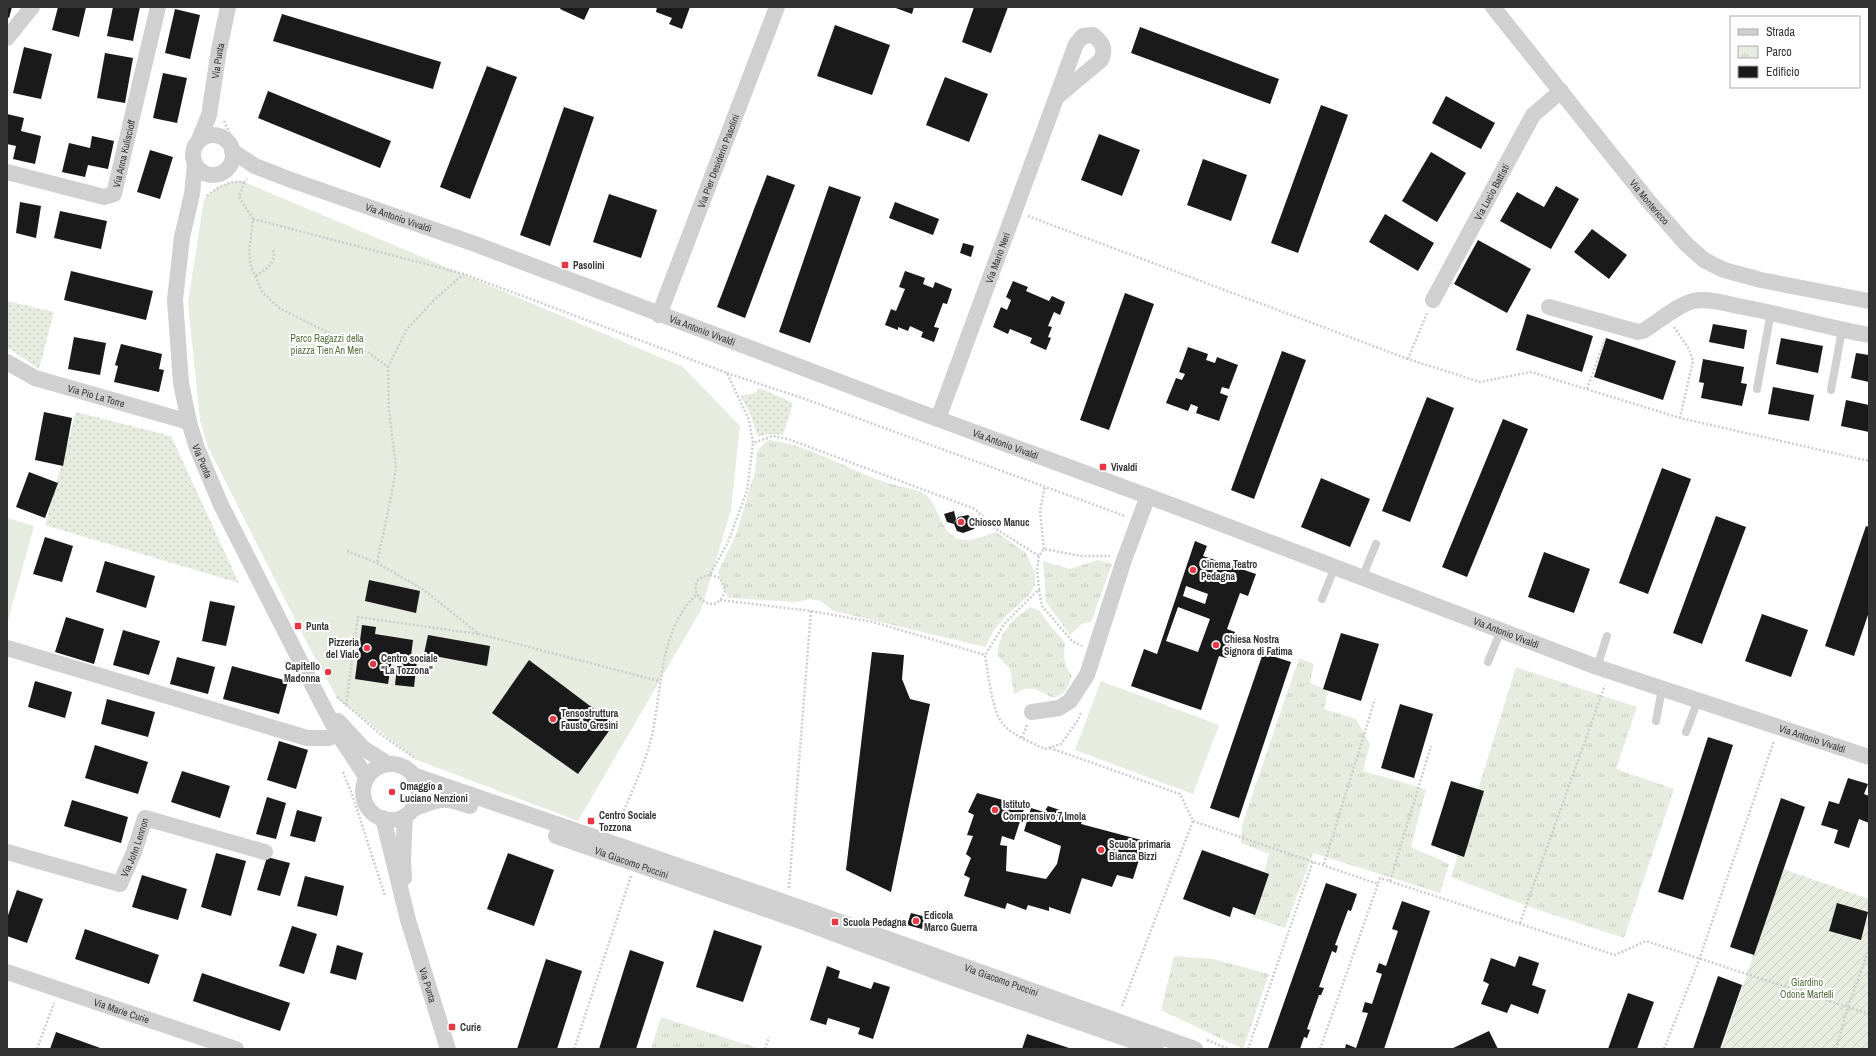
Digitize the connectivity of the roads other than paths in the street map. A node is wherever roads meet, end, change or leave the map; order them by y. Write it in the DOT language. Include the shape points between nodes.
graph roads {
  1 [pos="32,7"];
  2 [pos="158,7"];
  3 [pos="228,7"];
  4 [pos="777,7"];
  5 [pos="1493,7"];
  6 [pos="7,38"];
  7 [pos="1561,91"];
  8 [pos="1057,97"];
  9 [pos="216,117"];
  10 [pos="199,140"];
  11 [pos="229,147"];
  12 [pos="195,164"];
  13 [pos="7,172"];
  14 [pos="210,175"];
  15 [pos="198,196"];
  16 [pos="1433,300"];
  17 [pos="1869,301"];
  18 [pos="1549,307"];
  19 [pos="1771,312"];
  20 [pos="659,315"];
  21 [pos="1842,330"];
  22 [pos="1869,335"];
  23 [pos="7,362"];
  24 [pos="1756,389"];
  25 [pos="1831,390"];
  26 [pos="938,419"];
  27 [pos="189,422"];
  28 [pos="1148,496"];
  29 [pos="1376,544"];
  30 [pos="1335,567"];
  31 [pos="1362,578"];
  32 [pos="1322,598"];
  33 [pos="1502,630"];
  34 [pos="1607,636"];
  35 [pos="7,648"];
  36 [pos="1488,662"];
  37 [pos="1597,667"];
  38 [pos="1662,689"];
  39 [pos="1698,700"];
  40 [pos="322,704"];
  41 [pos="1032,712"];
  42 [pos="1656,721"];
  43 [pos="1686,732"];
  44 [pos="338,734"];
  45 [pos="1869,757"];
  46 [pos="388,764"];
  47 [pos="413,775"];
  48 [pos="367,778"];
  49 [pos="501,811"];
  50 [pos="409,812"];
  51 [pos="383,818"];
  52 [pos="7,852"];
  53 [pos="265,852"];
  54 [pos="766,903"];
  55 [pos="408,920"];
  56 [pos="7,972"];
  57 [pos="1120,1037"];
  58 [pos="236,1049"];
  59 [pos="448,1049"];
  60 [pos="1156,1049"];
  61 [pos="1195,1049"];
  1 -- 6 [label="street"];
  2 -- 13 [label="street, Via Anna Kuliscioff" via="114,194 104,197"];
  3 -- 9 [label="street, Via Punta" via="219,50"];
  4 -- 20 [label="street, Via Pier Desiderio Pasolini"];
  5 -- 7 [label="street, Via Montericco"];
  7 -- 16 [label="street, Via Lucio Battisti" via="1533,115"];
  7 -- 17 [label="street, Via Montericco" via="1650,203 1686,244 1704,260 1724,270 1761,280"];
  8 -- 26 [label="street, Via Mario Neri"];
  9 -- 10 [label="street, Via Punta"];
  9 -- 11 [label="street"];
  10 -- 11 [label="street" via="210,135"];
  10 -- 12 [label="street, Via Punta" via="193,149"];
  11 -- 14 [label="street" via="221,173"];
  11 -- 20 [label="street, Via Antonio Vivaldi" via="255,166 475,244"];
  12 -- 14 [label="street" via="199,170"];
  12 -- 15 [label="street, Via Punta"];
  14 -- 15 [label="street"];
  15 -- 27 [label="street, Via Punta" via="182,237 175,300 181,383"];
  18 -- 19 [label="street" via="1638,332 1685,304 1702,300"];
  19 -- 21 [label="street"];
  19 -- 24 [label="lane"];
  20 -- 26 [label="street, Via Antonio Vivaldi"];
  21 -- 22 [label="street"];
  21 -- 25 [label="lane"];
  23 -- 27 [label="street, Via Pio La Torre" via="35,378"];
  26 -- 28 [label="street, Via Antonio Vivaldi"];
  27 -- 40 [label="street, Via Punta" via="196,448 221,505"];
  28 -- 30 [label="street, Via Antonio Vivaldi"];
  28 -- 41 [label="street" via="1124,560 1087,675 1070,701 1059,708"];
  29 -- 31 [label="lane"];
  30 -- 31 [label="street, Via Antonio Vivaldi"];
  30 -- 32 [label="lane"];
  31 -- 33 [label="street, Via Antonio Vivaldi"];
  33 -- 36 [label="lane"];
  33 -- 37 [label="street, Via Antonio Vivaldi"];
  34 -- 37 [label="lane"];
  35 -- 44 [label="street" via="307,738 329,738"];
  37 -- 38 [label="street, Via Antonio Vivaldi"];
  38 -- 39 [label="street, Via Antonio Vivaldi"];
  38 -- 42 [label="lane"];
  39 -- 43 [label="lane"];
  39 -- 45 [label="street, Via Antonio Vivaldi"];
  40 -- 44 [label="street, Via Punta"];
  40 -- 46 [label="street, Via Punta" via="363,748"];
  44 -- 48 [label="street, Via Punta"];
  46 -- 47 [label="street, Via Giacomo Puccini" via="402,766"];
  46 -- 48 [label="street" via="376,768"];
  47 -- 49 [label="street, Via Giacomo Puccini"];
  47 -- 50 [label="street" via="418,783 419,792 417,801"];
  48 -- 51 [label="street" via="364,786 365,802 373,812"];
  49 -- 50 [label="street, Via Giacomo Puccini" via="445,798"];
  49 -- 54 [label="street, Via Giacomo Puccini"];
  49 -- 54 [label="street, Via Giacomo Puccini" via="635,863"];
  50 -- 51 [label="street, Via Giacomo Puccini" via="398,818"];
  50 -- 55 [label="street, Via Punta" via="403,861"];
  51 -- 55 [label="street, Via Punta"];
  52 -- 53 [label="street, Via John Lennon" via="120,884 145,818"];
  54 -- 57 [label="street, Via Giacomo Puccini"];
  55 -- 59 [label="street, Via Punta"];
  56 -- 58 [label="street, Via Marie Curie"];
  57 -- 60 [label="street, Via Giacomo Puccini"];
  57 -- 61 [label="street, Via Giacomo Puccini"];
}
